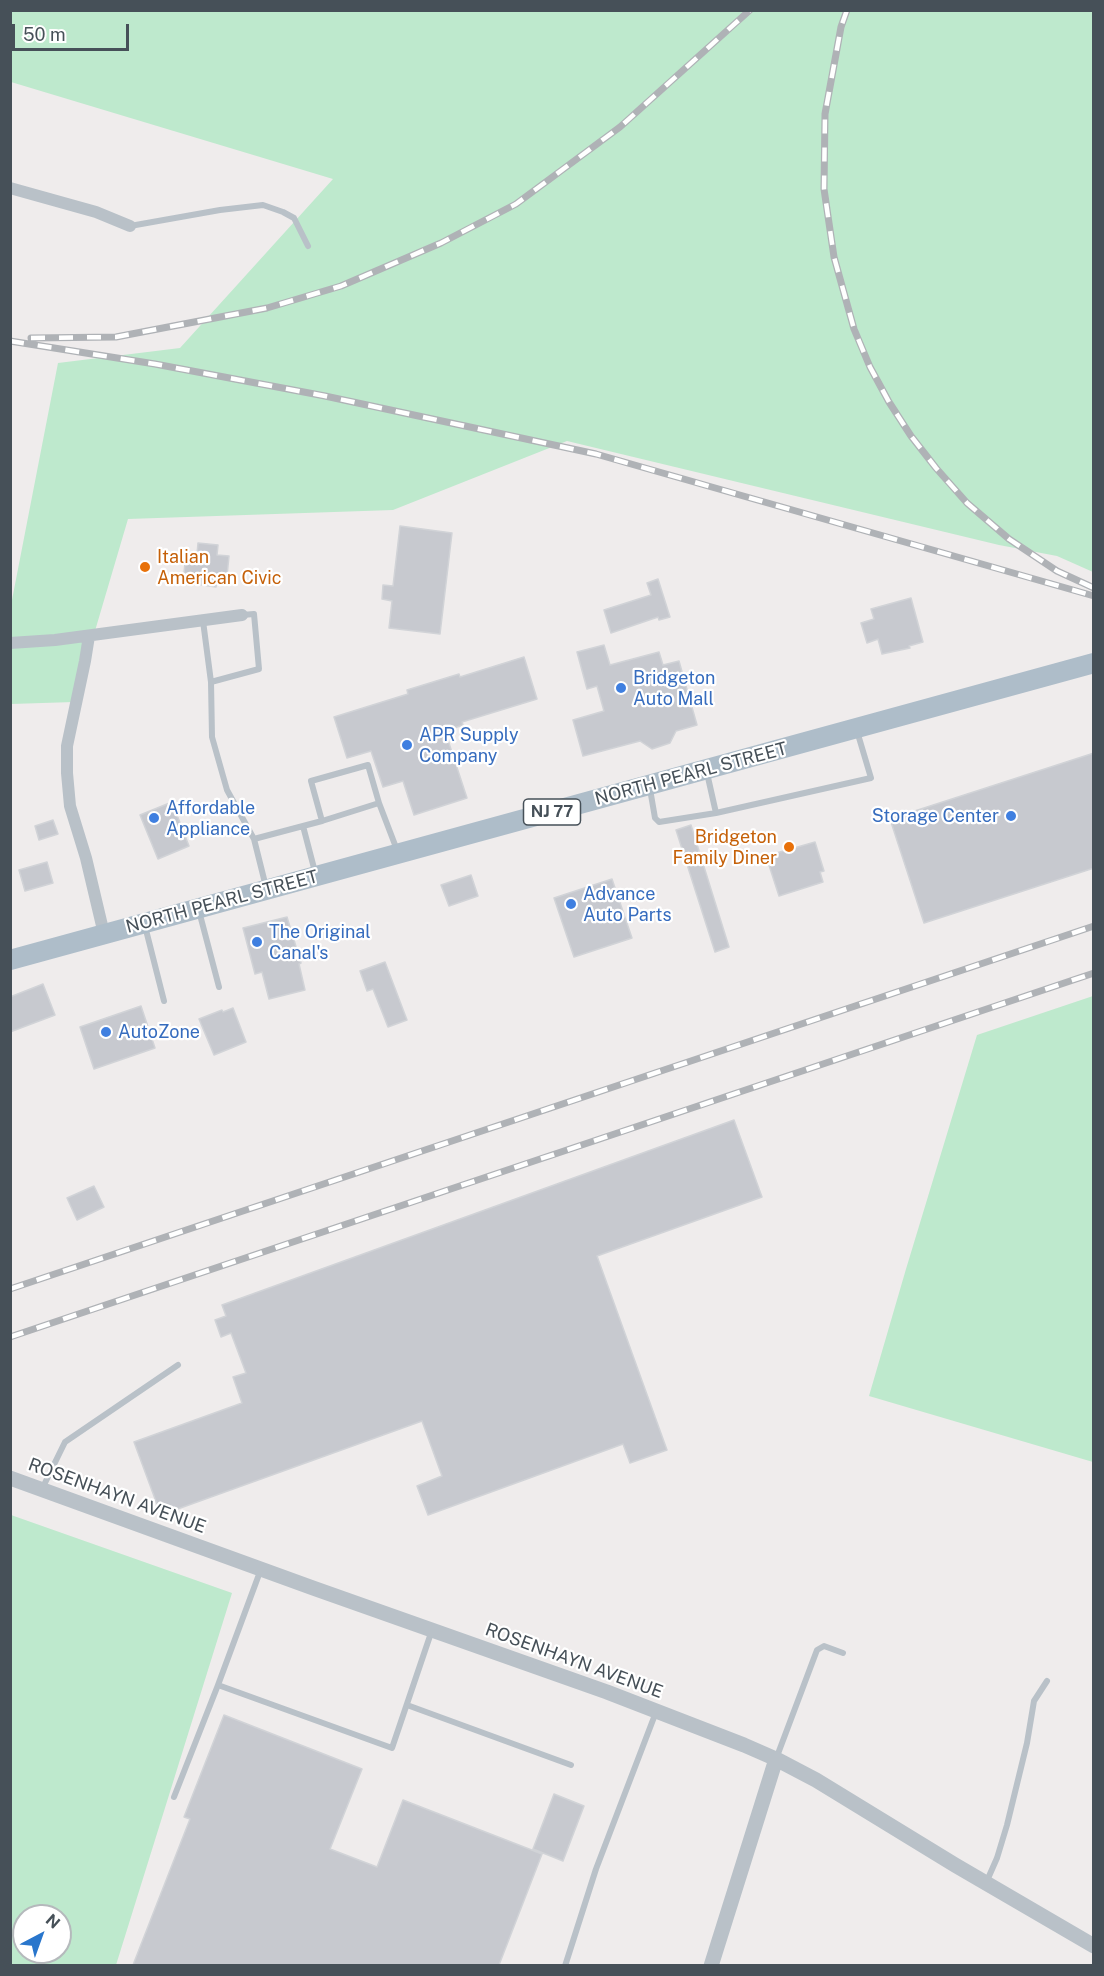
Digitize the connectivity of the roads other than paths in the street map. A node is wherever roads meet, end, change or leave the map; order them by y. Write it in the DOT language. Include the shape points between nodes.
graph roads {
  1 [pos="10,188"];
  2 [pos="130,226"];
  3 [pos="308,246"];
  4 [pos="242,615"];
  5 [pos="203,621"];
  6 [pos="89,636"];
  7 [pos="10,643"];
  8 [pos="1094,663"];
  9 [pos="211,682"];
  10 [pos="856,729"];
  11 [pos="706,770"];
  12 [pos="649,785"];
  13 [pos="379,803"];
  14 [pos="716,813"];
  15 [pos="322,820"];
  16 [pos="303,826"];
  17 [pos="254,839"];
  18 [pos="398,853"];
  19 [pos="316,876"];
  20 [pos="267,889"];
  21 [pos="198,908"];
  22 [pos="144,923"];
  23 [pos="104,934"];
  24 [pos="10,960"];
  25 [pos="219,987"];
  26 [pos="164,1000"];
  27 [pos="178,1365"];
  28 [pos="10,1478"];
  29 [pos="42,1490"];
  30 [pos="261,1569"];
  31 [pos="432,1630"];
  32 [pos="843,1653"];
  33 [pos="1047,1681"];
  34 [pos="218,1684"];
  35 [pos="407,1705"];
  36 [pos="656,1711"];
  37 [pos="776,1759"];
  38 [pos="571,1765"];
  39 [pos="174,1797"];
  40 [pos="986,1884"];
  41 [pos="1094,1946"];
  42 [pos="565,1965"];
  43 [pos="711,1965"];
  1 -- 2 [label="street" via="96,212"];
  2 -- 3 [label="lane" via="263,205 294,218"];
  4 -- 5 [label="street"];
  4 -- 9 [label="lane" via="254,614 259,669"];
  5 -- 6 [label="street"];
  5 -- 9 [label="lane"];
  6 -- 7 [label="street"];
  6 -- 23 [label="street" via="67,746 67,773 70,806"];
  8 -- 10 [label="main road, NORTH PEARL STREET / NJ 77"];
  9 -- 17 [label="lane" via="212,737 227,790"];
  10 -- 11 [label="main road, NORTH PEARL STREET / NJ 77"];
  10 -- 14 [label="lane" via="871,778"];
  11 -- 12 [label="main road, NORTH PEARL STREET / NJ 77"];
  11 -- 14 [label="lane"];
  12 -- 14 [label="lane" via="658,822"];
  12 -- 18 [label="main road, NORTH PEARL STREET / NJ 77"];
  13 -- 15 [label="lane"];
  13 -- 15 [label="lane" via="368,765 311,781"];
  13 -- 18 [label="lane"];
  15 -- 16 [label="lane"];
  16 -- 17 [label="lane"];
  16 -- 19 [label="lane"];
  17 -- 20 [label="lane"];
  18 -- 19 [label="main road, NORTH PEARL STREET / NJ 77"];
  19 -- 20 [label="main road, NORTH PEARL STREET / NJ 77"];
  20 -- 21 [label="main road, NORTH PEARL STREET / NJ 77"];
  21 -- 22 [label="main road, NORTH PEARL STREET / NJ 77"];
  21 -- 25 [label="lane"];
  22 -- 23 [label="main road, NORTH PEARL STREET / NJ 77"];
  22 -- 26 [label="lane"];
  23 -- 24 [label="main road, NORTH PEARL STREET / NJ 77"];
  27 -- 29 [label="lane" via="65,1442"];
  28 -- 29 [label="street, ROSENHAYN AVENUE"];
  29 -- 30 [label="street, ROSENHAYN AVENUE"];
  30 -- 31 [label="street, ROSENHAYN AVENUE"];
  30 -- 34 [label="lane"];
  31 -- 35 [label="lane"];
  31 -- 36 [label="street, ROSENHAYN AVENUE"];
  32 -- 37 [label="lane" via="824,1646 817,1650"];
  33 -- 40 [label="lane" via="1034,1701 1007,1825"];
  34 -- 35 [label="lane" via="392,1749"];
  34 -- 39 [label="lane"];
  35 -- 38 [label="lane"];
  36 -- 37 [label="street, ROSENHAYN AVENUE"];
  36 -- 42 [label="lane" via="596,1869"];
  37 -- 40 [label="street, ROSENHAYN AVENUE"];
  37 -- 43 [label="street"];
  40 -- 41 [label="street, ROSENHAYN AVENUE"];
}
